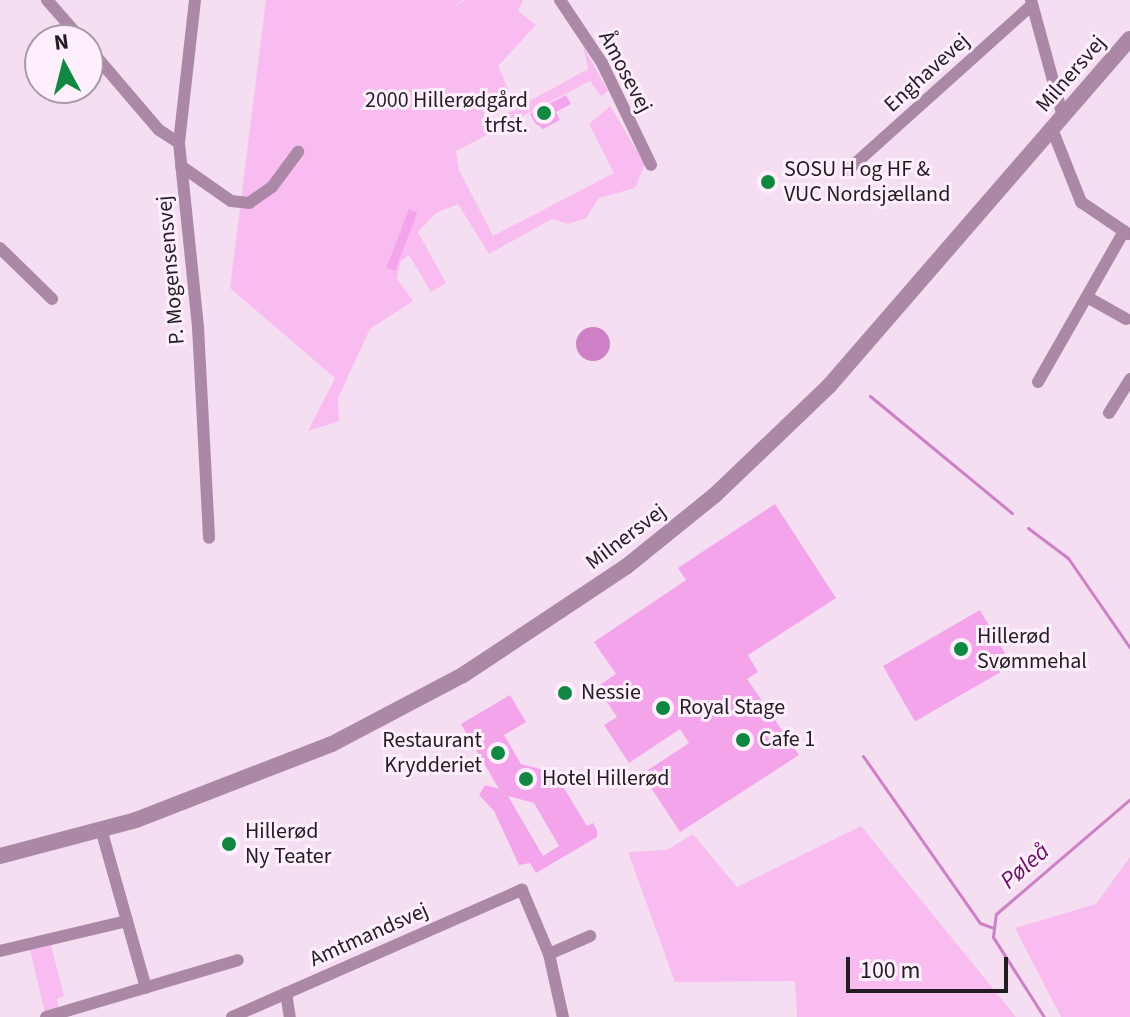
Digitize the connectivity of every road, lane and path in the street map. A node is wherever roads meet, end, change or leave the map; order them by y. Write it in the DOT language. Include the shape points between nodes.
graph roads {
  1 [pos="47,0"];
  2 [pos="195,0"];
  3 [pos="560,0"];
  4 [pos="1031,2"];
  5 [pos="68,24"];
  6 [pos="1130,39"];
  7 [pos="104,66"];
  8 [pos="1057,123"];
  9 [pos="179,143"];
  10 [pos="298,152"];
  11 [pos="651,165"];
  12 [pos="181,166"];
  13 [pos="848,170"];
  14 [pos="1127,233"];
  15 [pos="0,248"];
  16 [pos="1087,297"];
  17 [pos="52,299"];
  18 [pos="1126,319"];
  19 [pos="1130,379"];
  20 [pos="1038,382"];
  21 [pos="1109,413"];
  22 [pos="209,538"];
  23 [pos="101,829"];
  24 [pos="0,856"];
  25 [pos="127,921"];
  26 [pos="590,936"];
  27 [pos="0,951"];
  28 [pos="549,954"];
  29 [pos="238,960"];
  30 [pos="146,988"];
  31 [pos="286,993"];
  32 [pos="46,1017"];
  33 [pos="232,1017"];
  34 [pos="290,1017"];
  35 [pos="563,1017"];
  1 -- 5 [label="street"];
  2 -- 9 [label="street, P. Mogensensvej"];
  3 -- 11 [label="street, Åmosevej" via="602,63"];
  4 -- 8 [label="street"];
  4 -- 13 [label="street, Enghavevej"];
  6 -- 8 [label="street, Milnersvej"];
  7 -- 9 [label="street" via="159,130"];
  8 -- 14 [label="street" via="1081,202"];
  8 -- 23 [label="street, Milnersvej" via="829,386 715,495 627,566 498,654 383,718 281,766"];
  9 -- 12 [label="street, P. Mogensensvej"];
  10 -- 12 [label="street" via="272,187 249,203 231,201"];
  12 -- 22 [label="street, P. Mogensensvej"];
  14 -- 16 [label="street"];
  15 -- 17 [label="street"];
  16 -- 18 [label="street"];
  16 -- 20 [label="street"];
  19 -- 21 [label="street"];
  23 -- 24 [label="street, Milnersvej"];
  23 -- 25 [label="street"];
  25 -- 27 [label="street"];
  25 -- 30 [label="street"];
  26 -- 28 [label="street"];
  28 -- 31 [label="street, Amtmandsvej" via="522,890"];
  28 -- 35 [label="street"];
  29 -- 30 [label="street"];
  30 -- 32 [label="street"];
  31 -- 33 [label="street, Amtmandsvej"];
  31 -- 34 [label="street"];
}
